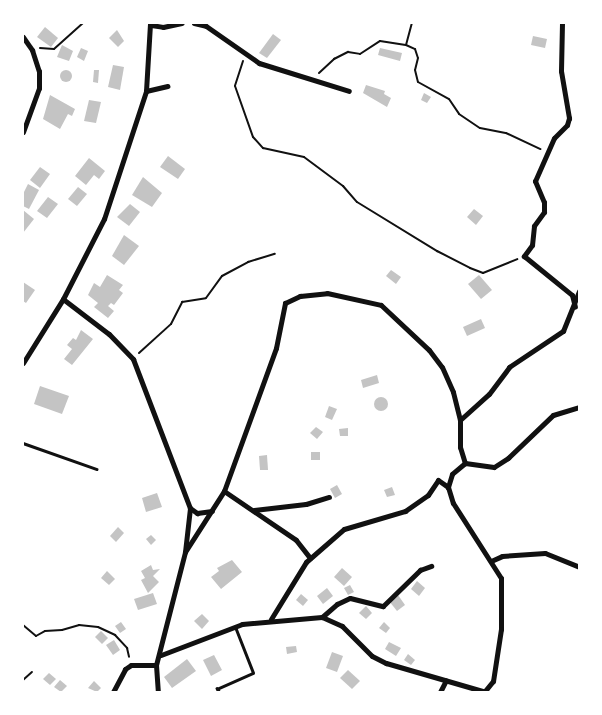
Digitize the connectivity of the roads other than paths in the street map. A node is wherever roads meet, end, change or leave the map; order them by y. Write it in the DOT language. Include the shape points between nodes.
graph roads {
  1 [pos="182,23"];
  2 [pos="194,23"];
  3 [pos="562,23"];
  4 [pos="151,24"];
  5 [pos="23,37"];
  6 [pos="167,86"];
  7 [pos="146,91"];
  8 [pos="349,91"];
  9 [pos="23,132"];
  10 [pos="579,291"];
  11 [pos="63,299"];
  12 [pos="575,307"];
  13 [pos="23,363"];
  14 [pos="579,407"];
  15 [pos="460,420"];
  16 [pos="23,443"];
  17 [pos="465,463"];
  18 [pos="97,469"];
  19 [pos="448,487"];
  20 [pos="224,491"];
  21 [pos="329,497"];
  22 [pos="190,508"];
  23 [pos="213,510"];
  24 [pos="254,510"];
  25 [pos="185,552"];
  26 [pos="310,558"];
  27 [pos="491,561"];
  28 [pos="432,566"];
  29 [pos="579,568"];
  30 [pos="322,617"];
  31 [pos="271,620"];
  32 [pos="235,627"];
  33 [pos="161,656"];
  34 [pos="156,665"];
  35 [pos="446,680"];
  36 [pos="113,692"];
  37 [pos="158,692"];
  38 [pos="219,692"];
  39 [pos="440,692"];
  40 [pos="486,692"];
  1 -- 4 [label="street"];
  2 -- 8 [label="street" via="206,26 259,62"];
  3 -- 12 [label="street" via="561,71 569,118 535,181 544,212 524,256 572,295"];
  4 -- 7 [label="street"];
  5 -- 9 [label="street" via="39,71 39,88"];
  6 -- 7 [label="street"];
  7 -- 11 [label="street" via="104,219"];
  10 -- 12 [label="street"];
  11 -- 13 [label="street"];
  11 -- 22 [label="street" via="133,359"];
  12 -- 15 [label="street" via="563,331 509,368"];
  14 -- 17 [label="street" via="553,415 494,467"];
  15 -- 17 [label="street"];
  15 -- 20 [label="street" via="442,367 381,305 327,293 300,296 285,303 276,348"];
  16 -- 18 [label="lane"];
  17 -- 19 [label="street" via="452,474"];
  19 -- 26 [label="street" via="438,480 428,495 405,512 344,529"];
  19 -- 27 [label="street" via="453,503"];
  20 -- 23 [label="street"];
  20 -- 24 [label="street"];
  21 -- 24 [label="street"];
  22 -- 23 [label="street" via="197,513"];
  22 -- 25 [label="street"];
  23 -- 25 [label="street"];
  24 -- 26 [label="street" via="296,540"];
  25 -- 33 [label="street"];
  26 -- 31 [label="street"];
  27 -- 29 [label="street" via="545,552"];
  27 -- 40 [label="street" via="501,578 500,629 493,681"];
  28 -- 30 [label="street" via="420,570 383,606 350,598"];
  30 -- 31 [label="street"];
  30 -- 35 [label="street" via="342,626 379,659"];
  31 -- 32 [label="street"];
  32 -- 33 [label="street"];
  32 -- 38 [label="lane" via="253,673 217,689"];
  33 -- 34 [label="street"];
  34 -- 36 [label="street" via="131,664"];
  34 -- 37 [label="street"];
  35 -- 39 [label="street"];
  35 -- 40 [label="street"];
}
